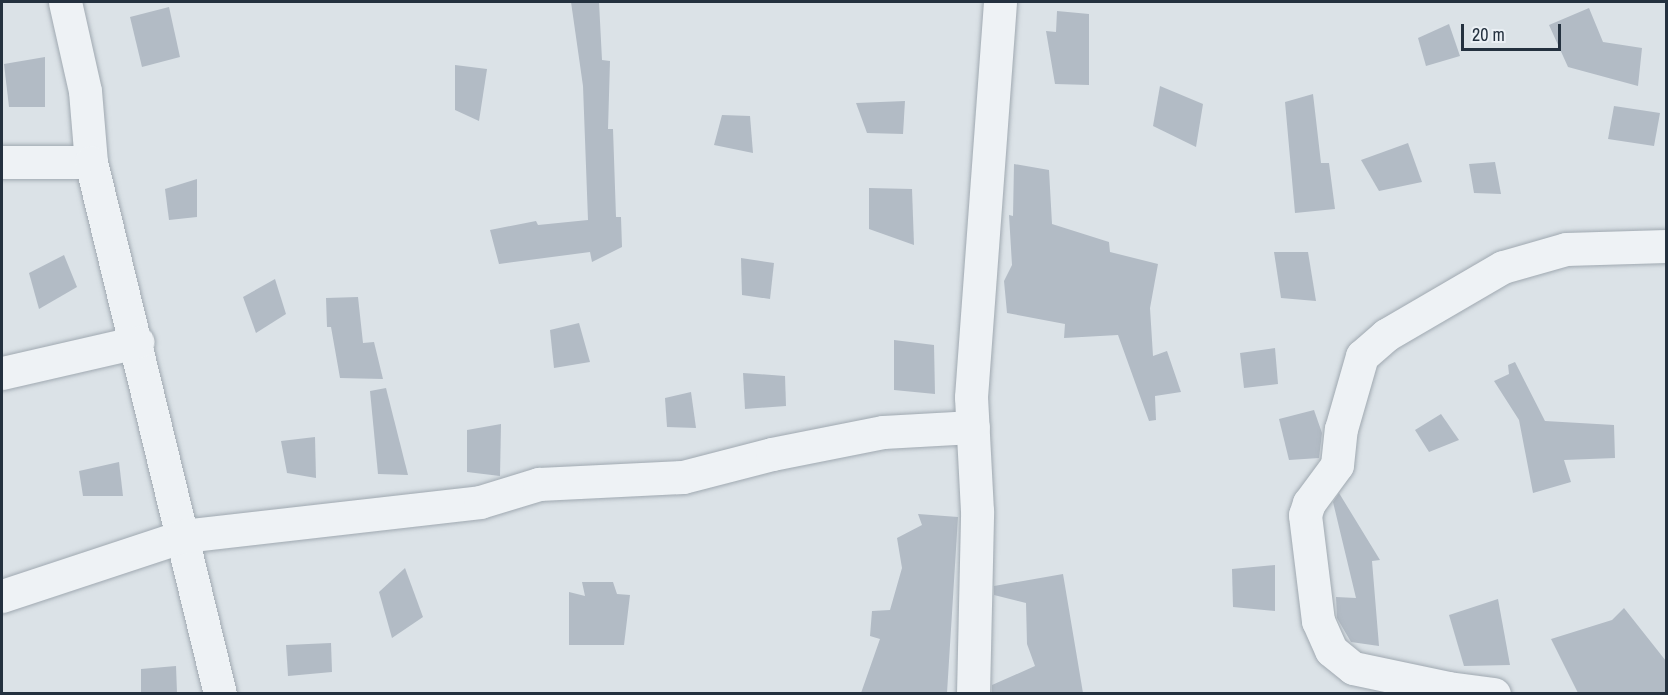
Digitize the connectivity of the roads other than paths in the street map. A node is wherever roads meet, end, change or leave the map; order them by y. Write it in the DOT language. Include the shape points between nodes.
graph roads {
  1 [pos="65,2"];
  2 [pos="1000,2"];
  3 [pos="2,162"];
  4 [pos="91,162"];
  5 [pos="1666,246"];
  6 [pos="137,342"];
  7 [pos="2,373"];
  8 [pos="973,427"];
  9 [pos="183,536"];
  10 [pos="2,596"];
  11 [pos="220,693"];
  12 [pos="973,693"];
  13 [pos="1494,693"];
  1 -- 4 [label="street" via="85,91"];
  2 -- 8 [label="street" via="971,397"];
  3 -- 4 [label="street"];
  4 -- 6 [label="street"];
  5 -- 13 [label="street" via="1566,249 1503,267 1386,335 1362,356 1341,429 1337,465 1309,503 1305,515 1318,621 1331,650 1353,668 1448,688"];
  6 -- 7 [label="street"];
  6 -- 9 [label="street"];
  8 -- 9 [label="street" via="883,432 683,477 539,484 480,502"];
  8 -- 12 [label="street" via="977,511"];
  9 -- 10 [label="street"];
  9 -- 11 [label="street"];
}
